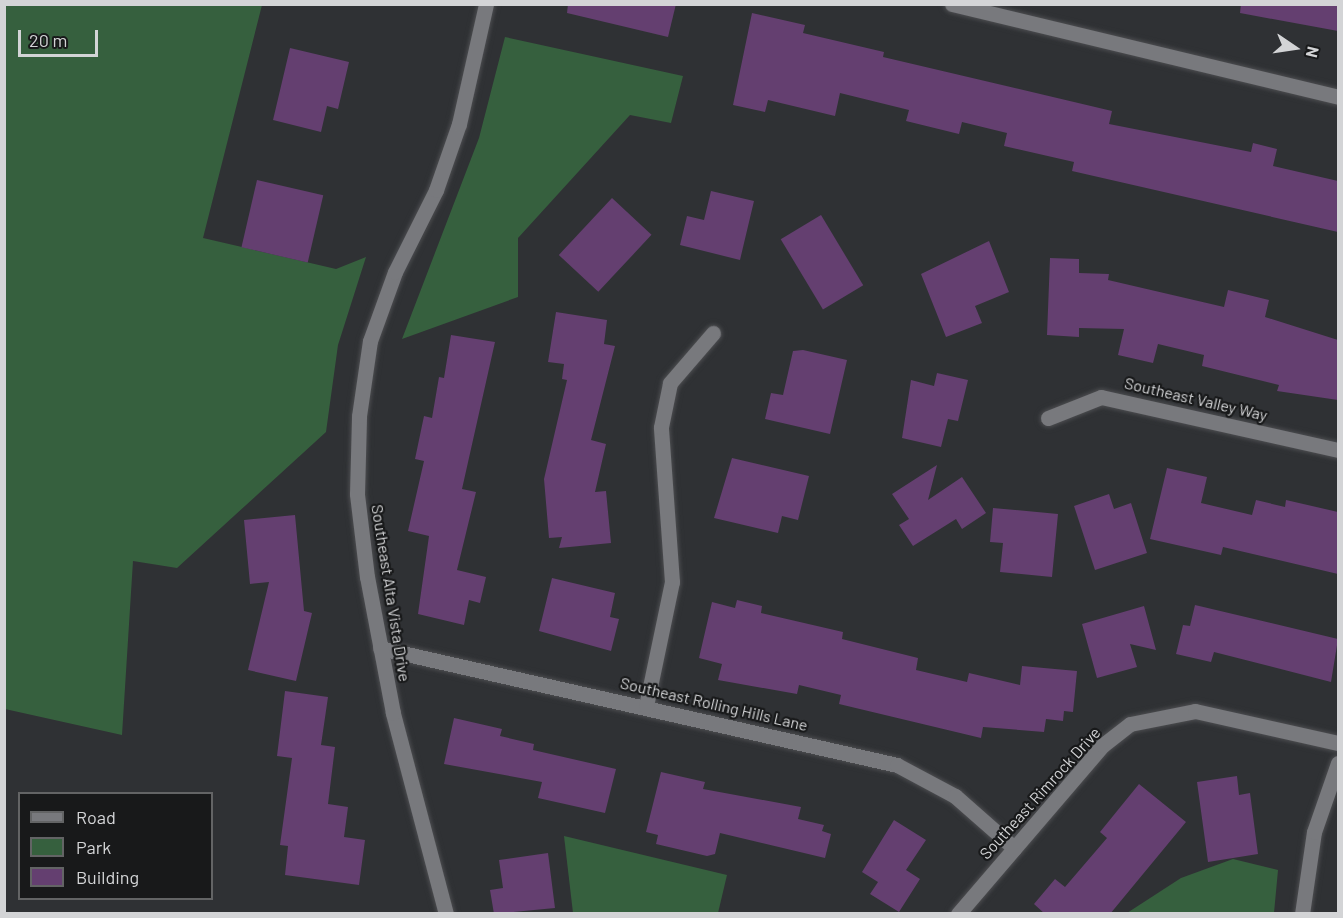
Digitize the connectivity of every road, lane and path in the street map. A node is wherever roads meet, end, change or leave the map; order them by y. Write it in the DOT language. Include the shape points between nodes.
graph roads {
  1 [pos="486,4"];
  2 [pos="952,4"];
  3 [pos="1338,96"];
  4 [pos="713,333"];
  5 [pos="1048,418"];
  6 [pos="1338,450"];
  7 [pos="380,648"];
  8 [pos="646,706"];
  9 [pos="1338,743"];
  10 [pos="1338,763"];
  11 [pos="1014,848"];
  12 [pos="446,914"];
  13 [pos="958,914"];
  14 [pos="1302,914"];
  1 -- 7 [label="street, Southeast Alta Vista Drive" via="459,124 436,190 395,272 370,341 359,416 357,494"];
  2 -- 3 [label="street"];
  4 -- 8 [label="street" via="670,383 661,427 672,582"];
  5 -- 6 [label="street, Southeast Valley Way" via="1101,397"];
  7 -- 8 [label="street, Southeast Rolling Hills Lane"];
  7 -- 12 [label="street, Southeast Alta Vista Drive"];
  8 -- 11 [label="street, Southeast Rolling Hills Lane" via="897,765 955,796"];
  9 -- 11 [label="street, Southeast Rimrock Drive" via="1195,711 1150,716 1103,745"];
  10 -- 14 [label="street" via="1314,832"];
  11 -- 13 [label="street, Southeast Rimrock Drive"];
}
